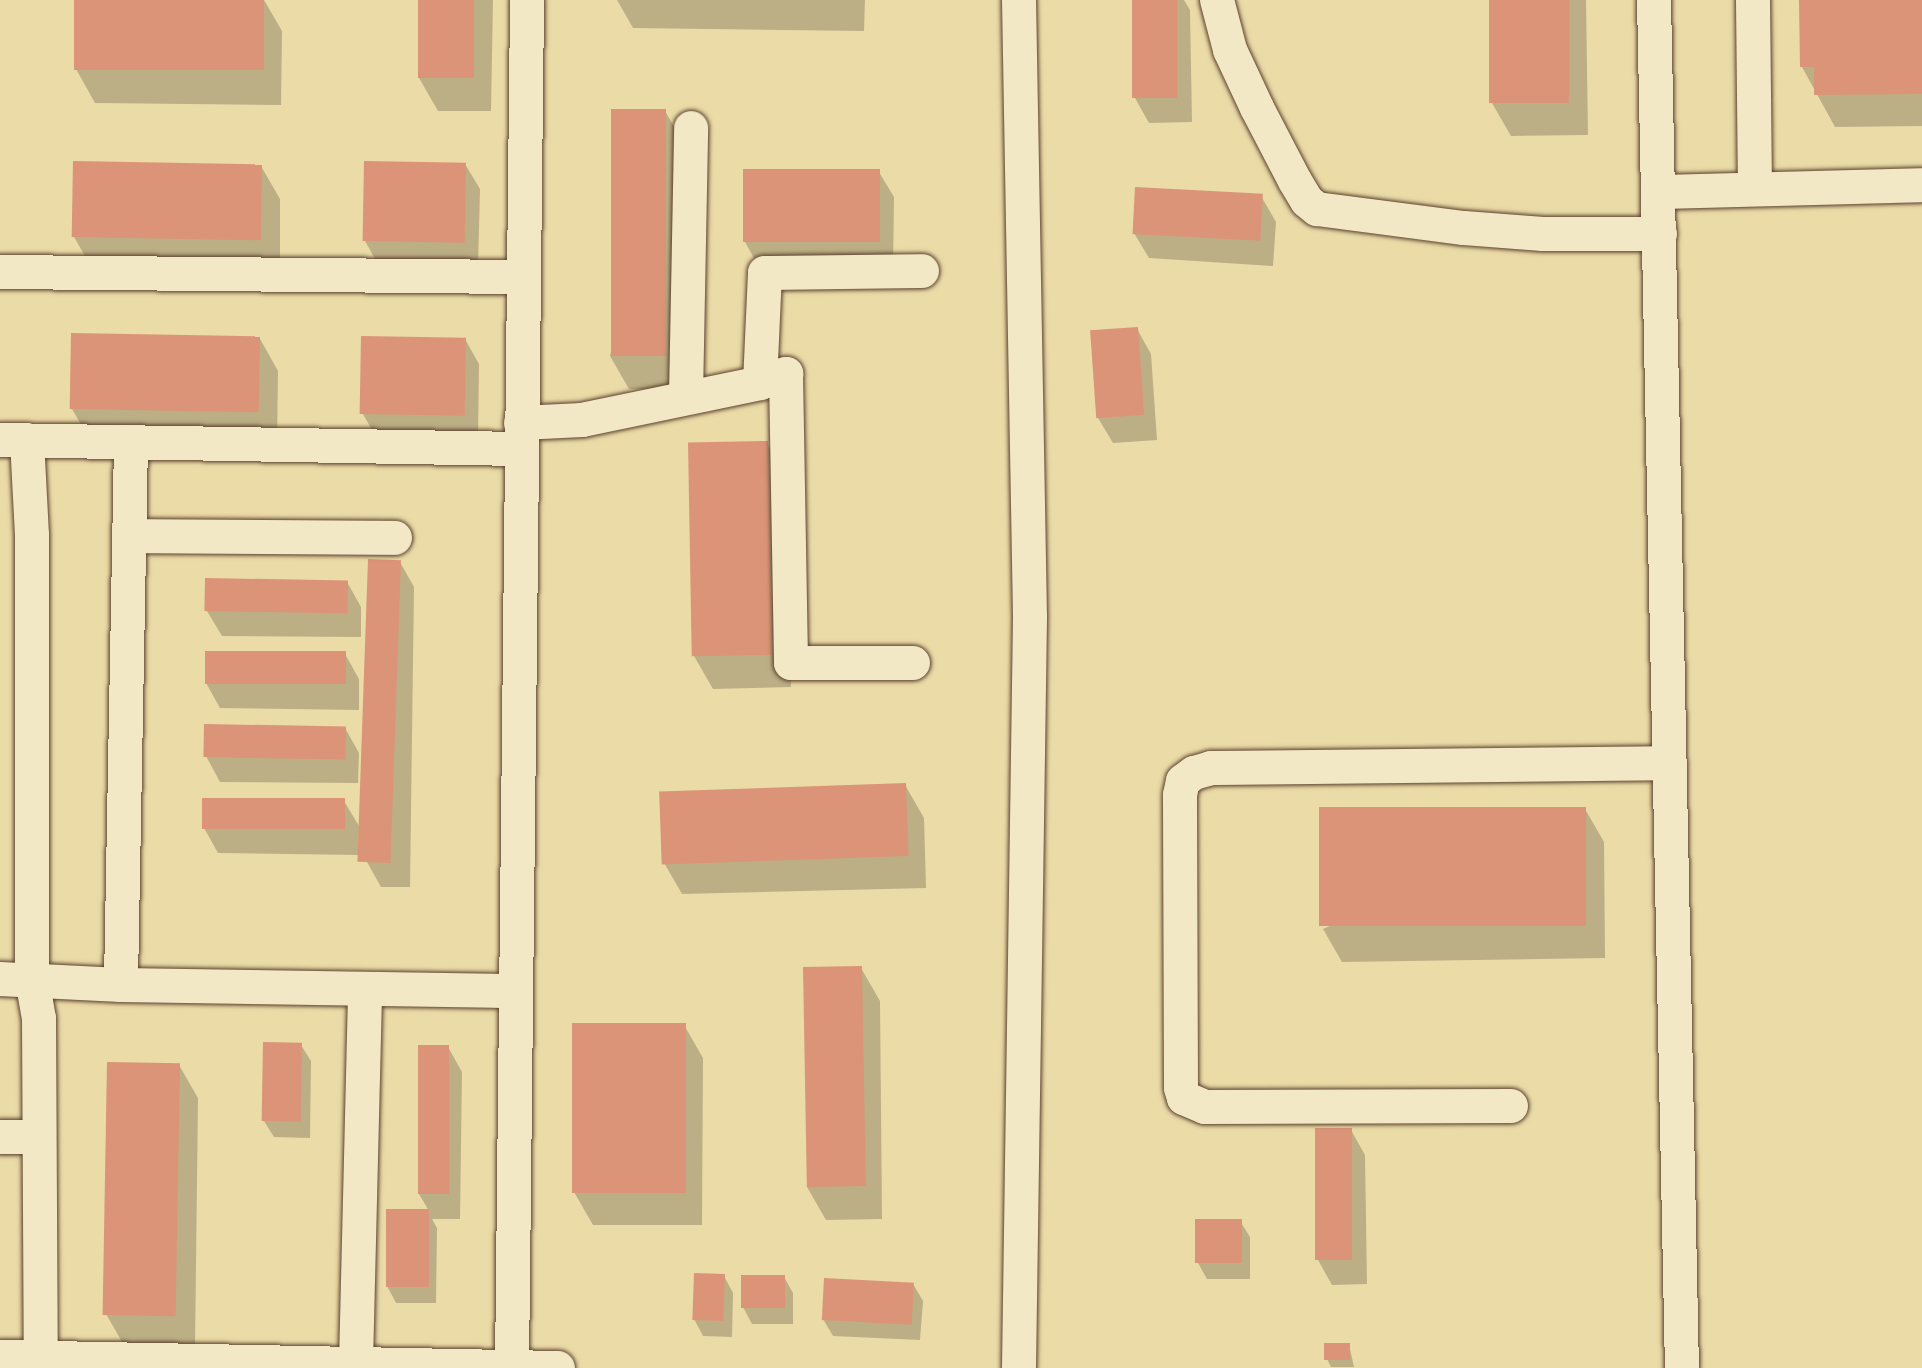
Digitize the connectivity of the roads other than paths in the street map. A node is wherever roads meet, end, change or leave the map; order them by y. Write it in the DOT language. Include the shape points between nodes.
graph roads {
  1 [pos="527,0"];
  2 [pos="1019,0"];
  3 [pos="1217,0"];
  4 [pos="1654,0"];
  5 [pos="1753,0"];
  6 [pos="691,128"];
  7 [pos="1922,185"];
  8 [pos="1755,188"];
  9 [pos="1660,192"];
  10 [pos="1660,234"];
  11 [pos="922,271"];
  12 [pos="0,272"];
  13 [pos="523,277"];
  14 [pos="760,383"];
  15 [pos="686,397"];
  16 [pos="521,436"];
  17 [pos="14,440"];
  18 [pos="131,442"];
  19 [pos="131,536"];
  20 [pos="395,538"];
  21 [pos="913,663"];
  22 [pos="1670,763"];
  23 [pos="16,979"];
  24 [pos="121,985"];
  25 [pos="365,989"];
  26 [pos="515,991"];
  27 [pos="1511,1106"];
  28 [pos="0,1137"];
  29 [pos="38,1137"];
  30 [pos="0,1357"];
  31 [pos="41,1358"];
  32 [pos="356,1363"];
  33 [pos="512,1367"];
  34 [pos="558,1368"];
  35 [pos="1019,1368"];
  36 [pos="1682,1368"];
  1 -- 13 [label="lane"];
  2 -- 35 [label="lane" via="1030,617"];
  3 -- 10 [label="lane" via="1230,50 1257,108 1295,181 1317,209 1543,234"];
  4 -- 9 [label="lane"];
  5 -- 8 [label="lane"];
  6 -- 15 [label="lane"];
  7 -- 8 [label="lane"];
  8 -- 9 [label="lane"];
  9 -- 10 [label="lane"];
  10 -- 22 [label="lane"];
  11 -- 14 [label="lane" via="765,273"];
  12 -- 13 [label="lane"];
  13 -- 16 [label="lane"];
  14 -- 15 [label="lane"];
  14 -- 21 [label="lane" via="786,374 791,663"];
  15 -- 16 [label="lane"];
  16 -- 18 [label="lane"];
  16 -- 26 [label="lane"];
  17 -- 18 [label="lane"];
  17 -- 23 [label="lane" via="32,535"];
  18 -- 19 [label="lane"];
  19 -- 20 [label="lane"];
  19 -- 24 [label="lane"];
  22 -- 27 [label="lane" via="1211,768 1183,781 1185,1099 1205,1107"];
  22 -- 36 [label="lane"];
  23 -- 24 [label="lane"];
  23 -- 29 [label="lane" via="39,1018"];
  24 -- 25 [label="lane"];
  25 -- 26 [label="lane"];
  25 -- 32 [label="lane"];
  26 -- 33 [label="lane"];
  28 -- 29 [label="lane"];
  29 -- 31 [label="lane"];
  30 -- 31 [label="lane"];
  31 -- 32 [label="lane"];
  32 -- 33 [label="lane"];
  33 -- 34 [label="lane"];
}
